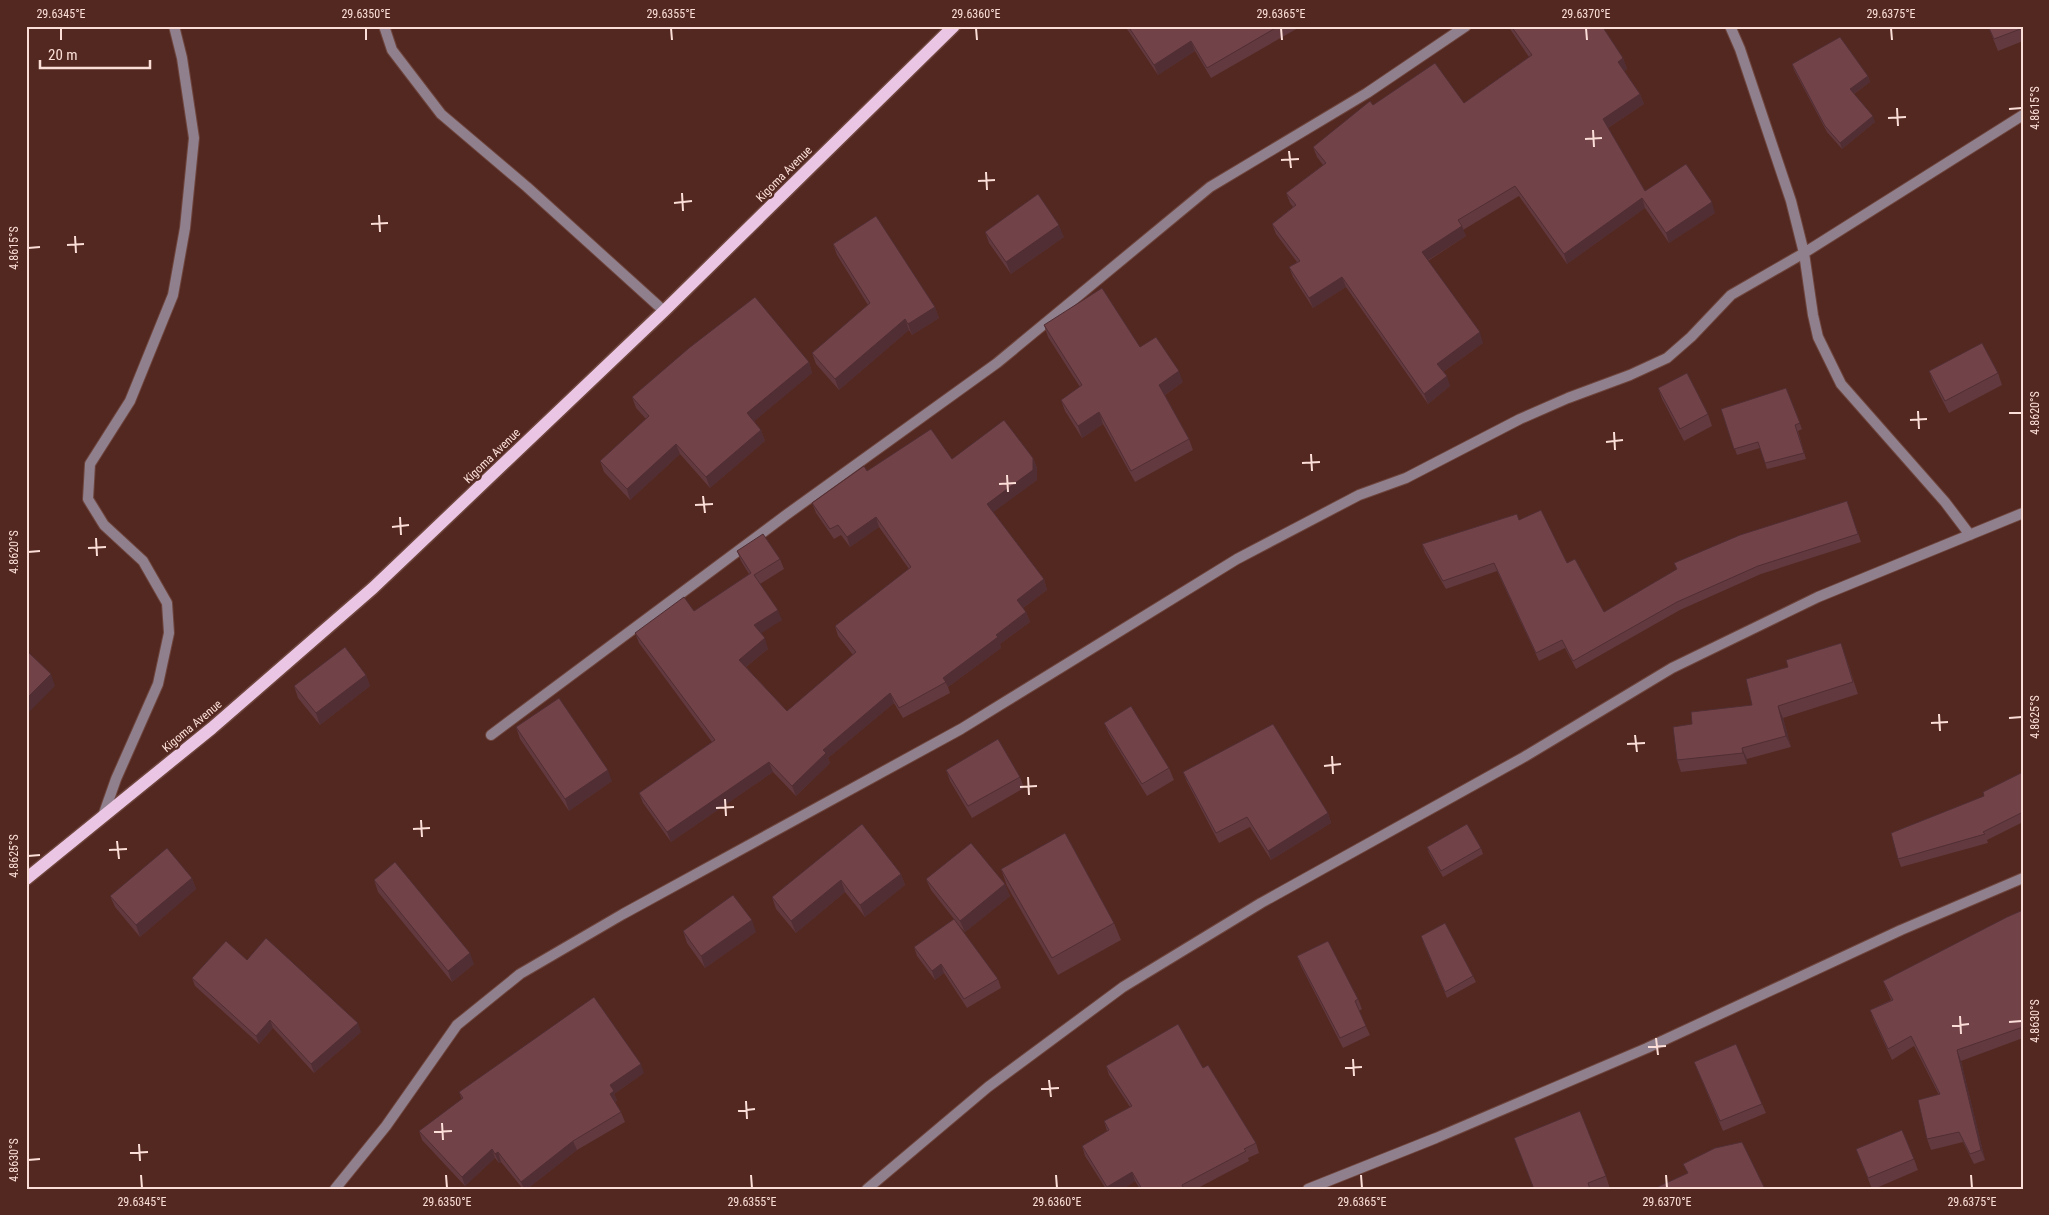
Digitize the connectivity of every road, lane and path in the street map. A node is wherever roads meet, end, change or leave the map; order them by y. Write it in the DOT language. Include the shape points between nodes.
graph roads {
  1 [pos="174,26"];
  2 [pos="384,26"];
  3 [pos="954,26"];
  4 [pos="1466,26"];
  5 [pos="1730,26"];
  6 [pos="2023,115"];
  7 [pos="1804,253"];
  8 [pos="664,311"];
  9 [pos="2023,513"];
  10 [pos="1970,535"];
  11 [pos="491,735"];
  12 [pos="104,816"];
  13 [pos="2023,878"];
  14 [pos="26,879"];
  15 [pos="335,1189"];
  16 [pos="866,1189"];
  17 [pos="1308,1189"];
  1 -- 12 [label="street" via="194,138 185,228 173,296 130,401 90,464 88,498 104,525 143,561 167,603 169,633 158,684 116,779"];
  2 -- 8 [label="street" via="392,50 441,114"];
  3 -- 8 [label="main road, Kigoma Avenue"];
  4 -- 11 [label="street" via="1367,93 1210,187 997,362"];
  5 -- 7 [label="street" via="1791,201"];
  6 -- 7 [label="street"];
  7 -- 10 [label="street" via="1818,337 1841,384"];
  7 -- 15 [label="street" via="1731,296 1667,358 1520,419 1406,478 1359,495 1237,559 961,730 623,914 520,974 457,1025 386,1126"];
  8 -- 12 [label="main road, Kigoma Avenue" via="373,588 212,728"];
  9 -- 10 [label="street"];
  10 -- 16 [label="street" via="1818,597 1672,668 1524,757 1261,903 1123,987 988,1087"];
  12 -- 14 [label="main road, Kigoma Avenue"];
  13 -- 17 [label="street" via="1901,930 1647,1048"];
}
